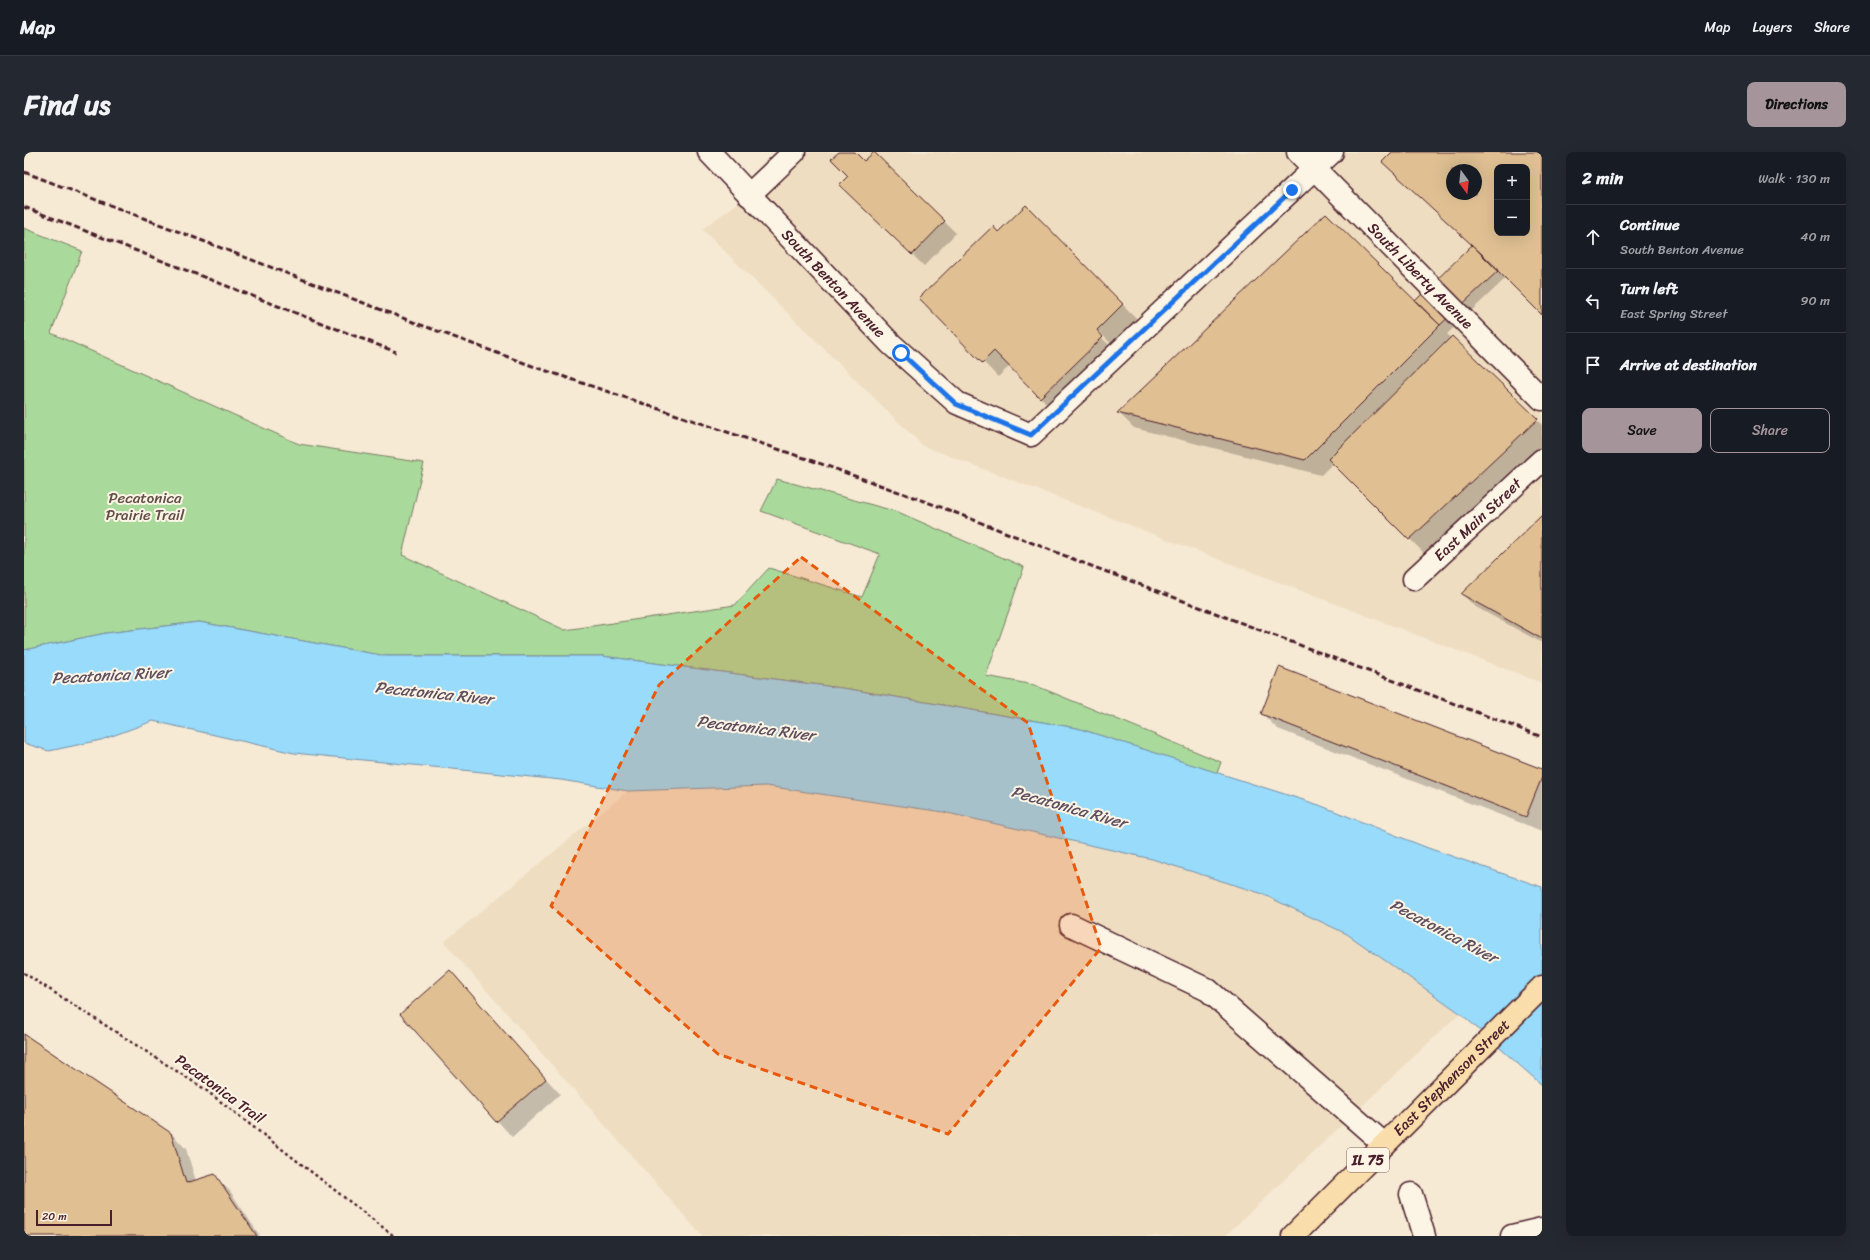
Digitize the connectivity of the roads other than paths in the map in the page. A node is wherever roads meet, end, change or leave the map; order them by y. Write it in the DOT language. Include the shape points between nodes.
graph roads {
  1 [pos="709,152"];
  2 [pos="794,152"];
  3 [pos="1298,152"];
  4 [pos="1332,152"];
  5 [pos="1314,169"];
  6 [pos="749,195"];
  7 [pos="1542,399"];
  8 [pos="1542,460"];
  9 [pos="1414,579"];
  10 [pos="1071,925"];
  11 [pos="1542,987"];
  12 [pos="1384,1144"];
  13 [pos="1411,1194"];
  14 [pos="1542,1229"];
  15 [pos="1293,1236"];
  16 [pos="1424,1236"];
  17 [pos="1512,1236"];
  1 -- 6 [label="street, South Benton Avenue"];
  2 -- 6 [label="street"];
  3 -- 5 [label="street, South Liberty Avenue"];
  4 -- 5 [label="street"];
  5 -- 6 [label="street, South Benton Avenue" via="1031,435 956,404 890,342"];
  5 -- 7 [label="street, South Liberty Avenue"];
  8 -- 9 [label="street, East Main Street"];
  10 -- 12 [label="street" via="1208,990"];
  11 -- 12 [label="main road, East Stephenson Street / IL 75"];
  12 -- 15 [label="main road, East Stephenson Street / IL 75"];
  13 -- 16 [label="street"];
  14 -- 17 [label="street"];
}
